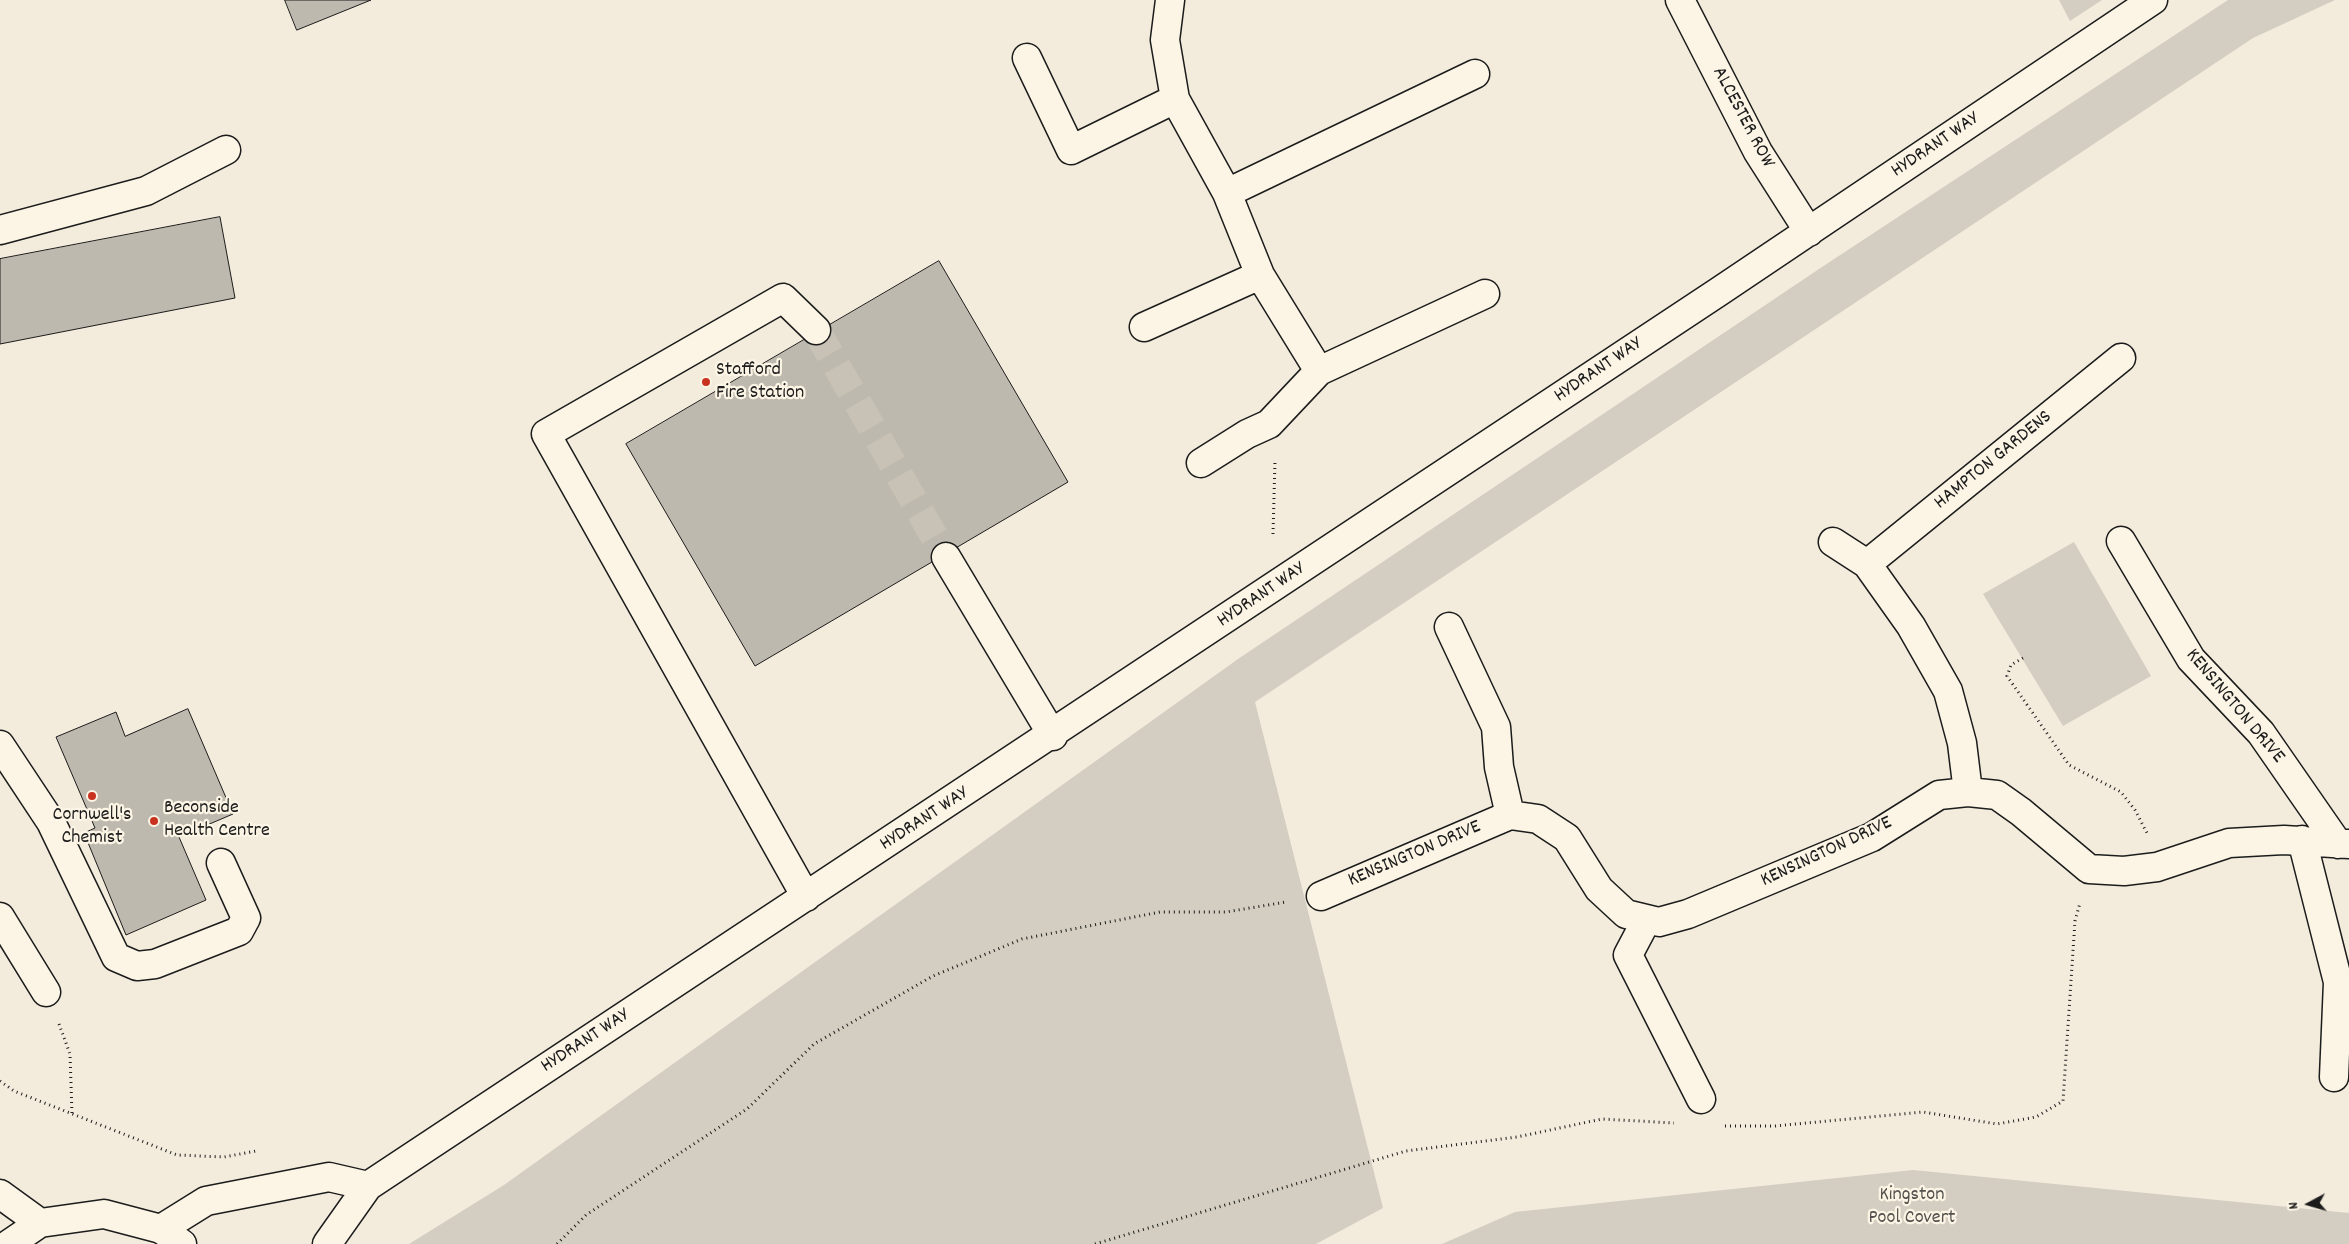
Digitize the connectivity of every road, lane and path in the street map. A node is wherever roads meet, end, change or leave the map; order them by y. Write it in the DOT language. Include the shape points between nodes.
graph roads {
  1 [pos="1170,0"];
  2 [pos="1680,0"];
  3 [pos="2152,0"];
  4 [pos="1027,58"];
  5 [pos="1475,74"];
  6 [pos="1175,99"];
  7 [pos="226,150"];
  8 [pos="1227,193"];
  9 [pos="0,230"];
  10 [pos="1809,232"];
  11 [pos="1260,275"];
  12 [pos="1485,294"];
  13 [pos="1144,327"];
  14 [pos="816,330"];
  15 [pos="2121,358"];
  16 [pos="1319,371"];
  17 [pos="1273,420"];
  18 [pos="1201,463"];
  19 [pos="1273,534"];
  20 [pos="2121,541"];
  21 [pos="1833,542"];
  22 [pos="946,557"];
  23 [pos="1867,564"];
  24 [pos="1449,627"];
  25 [pos="2022,658"];
  26 [pos="1053,736"];
  27 [pos="0,745"];
  28 [pos="1968,792"];
  29 [pos="1510,815"];
  30 [pos="2302,840"];
  31 [pos="2344,844"];
  32 [pos="220,863"];
  33 [pos="2157,867"];
  34 [pos="2089,869"];
  35 [pos="1321,896"];
  36 [pos="806,897"];
  37 [pos="0,918"];
  38 [pos="1647,919"];
  39 [pos="46,992"];
  40 [pos="2334,1077"];
  41 [pos="0,1081"];
  42 [pos="1701,1098"];
  43 [pos="72,1114"];
  44 [pos="1680,1123"];
  45 [pos="1718,1126"];
  46 [pos="262,1150"];
  47 [pos="368,1186"];
  48 [pos="0,1194"];
  49 [pos="40,1224"];
  50 [pos="172,1237"];
  51 [pos="9,1244"];
  52 [pos="327,1244"];
  53 [pos="557,1244"];
  54 [pos="1095,1244"];
  1 -- 6 [label="main road" via="1165,40"];
  2 -- 10 [label="main road, ALCESTER ROW" via="1758,152"];
  3 -- 10 [label="main road, HYDRANT WAY"];
  4 -- 6 [label="main road" via="1071,150"];
  5 -- 8 [label="main road"];
  6 -- 8 [label="main road"];
  7 -- 9 [label="main road" via="146,191"];
  8 -- 11 [label="main road"];
  10 -- 26 [label="main road, HYDRANT WAY"];
  11 -- 13 [label="main road"];
  11 -- 16 [label="main road"];
  12 -- 16 [label="main road"];
  14 -- 36 [label="main road" via="783,298 546,434"];
  15 -- 23 [label="main road, HAMPTON GARDENS"];
  16 -- 17 [label="main road"];
  17 -- 18 [label="main road"];
  17 -- 19 [label="path"];
  20 -- 31 [label="main road, KENSINGTON DRIVE" via="2191,658 2260,733"];
  21 -- 23 [label="main road"];
  22 -- 26 [label="main road"];
  23 -- 28 [label="main road" via="1911,626 1948,691 1962,743"];
  24 -- 29 [label="main road" via="1496,727 1499,767"];
  25 -- 33 [label="path" via="2011,665 2007,676 2070,765 2121,792 2152,840"];
  26 -- 36 [label="main road, HYDRANT WAY"];
  27 -- 32 [label="main road" via="51,822 116,957 137,966 155,964 239,931 246,918"];
  28 -- 34 [label="main road, KENSINGTON DRIVE" via="1997,795"];
  28 -- 38 [label="main road, KENSINGTON DRIVE" via="1939,796 1872,837 1688,914 1658,922"];
  29 -- 35 [label="main road, KENSINGTON DRIVE"];
  29 -- 38 [label="main road, KENSINGTON DRIVE" via="1538,819 1567,838 1599,889 1626,914"];
  30 -- 31 [label="main road, KENSINGTON DRIVE"];
  30 -- 33 [label="main road, KENSINGTON DRIVE" via="2229,843"];
  30 -- 40 [label="main road" via="2338,982"];
  33 -- 34 [label="main road, KENSINGTON DRIVE" via="2124,872"];
  34 -- 45 [label="path" via="2075,922 2063,1101 2036,1117 1998,1124 1923,1112 1775,1126"];
  35 -- 53 [label="path" via="1226,912 1160,912 1022,939 933,976 814,1044 747,1109 586,1215"];
  36 -- 47 [label="main road, HYDRANT WAY"];
  37 -- 39 [label="main road"];
  38 -- 42 [label="main road" via="1628,955"];
  39 -- 43 [label="path" via="70,1054"];
  41 -- 43 [label="path" via="14,1091"];
  43 -- 46 [label="path" via="177,1155 224,1157"];
  44 -- 54 [label="path" via="1602,1119 1517,1137 1406,1151"];
  47 -- 50 [label="main road" via="329,1178 206,1201"];
  47 -- 52 [label="main road, HYDRANT WAY"];
  48 -- 49 [label="main road"];
  49 -- 50 [label="main road" via="104,1214"];
  49 -- 51 [label="main road"];
}
